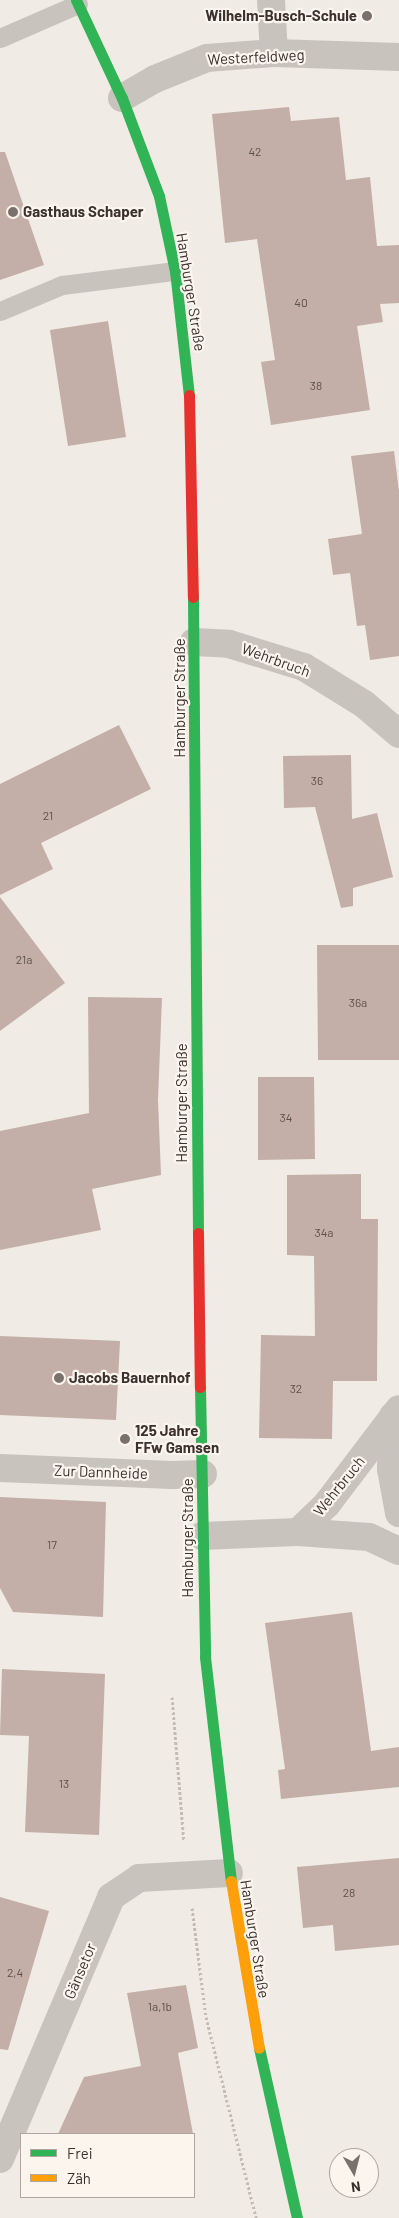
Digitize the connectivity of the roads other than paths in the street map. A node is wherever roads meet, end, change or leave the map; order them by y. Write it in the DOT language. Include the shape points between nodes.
graph roads {
  1 [pos="271,0"];
  2 [pos="77,2"];
  3 [pos="0,38"];
  4 [pos="274,53"];
  5 [pos="399,56"];
  6 [pos="122,98"];
  7 [pos="175,271"];
  8 [pos="0,311"];
  9 [pos="194,642"];
  10 [pos="399,734"];
  11 [pos="396,1412"];
  12 [pos="0,1468"];
  13 [pos="203,1474"];
  14 [pos="399,1512"];
  15 [pos="298,1532"];
  16 [pos="202,1536"];
  17 [pos="399,1550"];
  18 [pos="229,1874"];
  19 [pos="0,2159"];
  20 [pos="297,2218"];
  1 -- 4 [label="street"];
  2 -- 3 [label="lane"];
  2 -- 6 [label="street, Hamburger Straße"];
  4 -- 5 [label="street, Westerfeldweg"];
  4 -- 6 [label="street, Westerfeldweg" via="206,58 155,79"];
  6 -- 7 [label="street, Hamburger Straße" via="159,196"];
  7 -- 8 [label="lane" via="62,285"];
  7 -- 9 [label="street, Hamburger Straße" via="186,347 192,442"];
  9 -- 10 [label="street, Wehrbruch" via="229,644 304,667 364,704"];
  9 -- 13 [label="street, Hamburger Straße"];
  11 -- 14 [label="street" via="391,1468"];
  11 -- 15 [label="street, Wehrbruch" via="327,1504"];
  12 -- 13 [label="street, Zur Dannheide"];
  13 -- 16 [label="street, Hamburger Straße"];
  15 -- 16 [label="street"];
  15 -- 17 [label="street" via="368,1537"];
  16 -- 18 [label="street, Hamburger Straße" via="205,1657"];
  18 -- 19 [label="street, Gänsetor" via="139,1878 111,1897"];
  18 -- 20 [label="street, Hamburger Straße" via="250,2002"];
}
